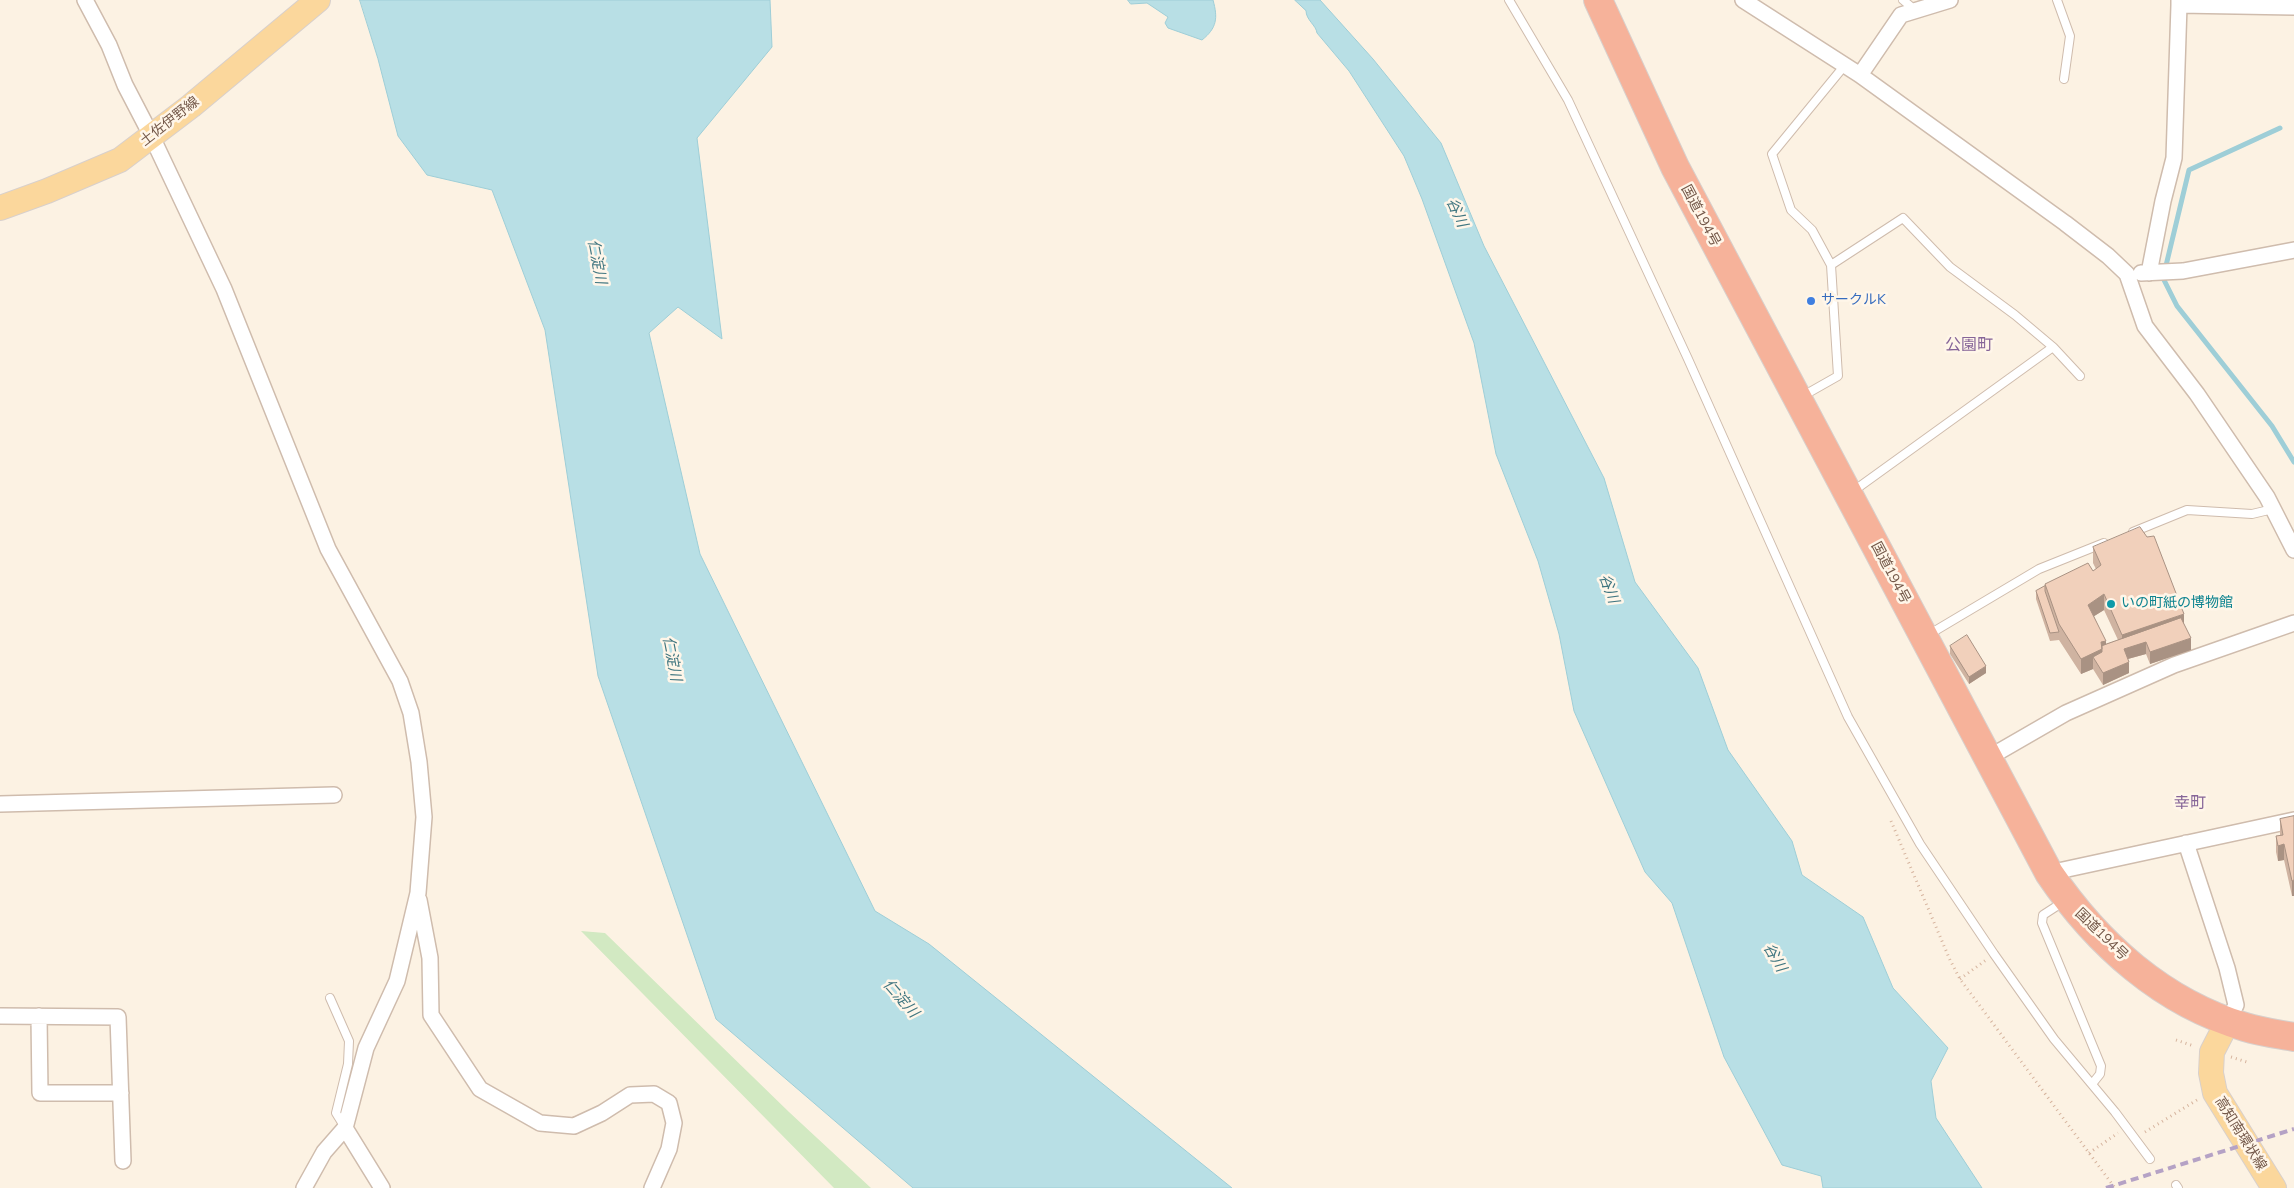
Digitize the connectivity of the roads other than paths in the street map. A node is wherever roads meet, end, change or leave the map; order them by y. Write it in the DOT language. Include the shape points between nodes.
graph roads {
  1 [pos="85,0"];
  2 [pos="318,0"];
  3 [pos="1509,0"];
  4 [pos="1598,0"];
  5 [pos="1743,0"];
  6 [pos="1903,0"];
  7 [pos="1950,0"];
  8 [pos="2057,0"];
  9 [pos="2179,3"];
  10 [pos="2294,7"];
  11 [pos="1915,10"];
  12 [pos="1845,65"];
  13 [pos="1860,75"];
  14 [pos="2064,79"];
  15 [pos="152,137"];
  16 [pos="0,208"];
  17 [pos="2294,250"];
  18 [pos="1831,265"];
  19 [pos="2149,273"];
  20 [pos="2127,274"];
  21 [pos="2053,347"];
  22 [pos="2080,376"];
  23 [pos="1797,399"];
  24 [pos="1848,495"];
  25 [pos="2273,509"];
  26 [pos="2122,536"];
  27 [pos="2113,539"];
  28 [pos="2294,550"];
  29 [pos="2294,623"];
  30 [pos="1924,637"];
  31 [pos="1988,758"];
  32 [pos="334,795"];
  33 [pos="0,804"];
  34 [pos="2294,820"];
  35 [pos="2186,843"];
  36 [pos="2049,873"];
  37 [pos="418,893"];
  38 [pos="2067,900"];
  39 [pos="330,998"];
  40 [pos="0,1016"];
  41 [pos="39,1016"];
  42 [pos="2228,1021"];
  43 [pos="2294,1037"];
  44 [pos="2092,1084"];
  45 [pos="121,1093"];
  46 [pos="345,1128"];
  47 [pos="2150,1159"];
  48 [pos="123,1161"];
  49 [pos="304,1188"];
  50 [pos="382,1188"];
  51 [pos="652,1188"];
  52 [pos="2274,1188"];
  1 -- 15 [label="street"];
  2 -- 15 [label="main road, 土佐伊野線"];
  3 -- 44 [label="lane" via="1568,100 1848,717 1920,844 2054,1039"];
  4 -- 23 [label="highway, 国道194号" via="1675,167"];
  5 -- 12 [label="street"];
  6 -- 11 [label="lane"];
  7 -- 11 [label="street"];
  8 -- 14 [label="lane" via="2070,36"];
  9 -- 10 [label="street"];
  9 -- 19 [label="street" via="2174,158"];
  11 -- 13 [label="street" via="1901,15"];
  12 -- 13 [label="street"];
  12 -- 18 [label="lane" via="1772,154 1791,210 1812,230"];
  13 -- 20 [label="street" via="2065,223"];
  15 -- 16 [label="main road, 土佐伊野線" via="120,160"];
  15 -- 37 [label="street" via="224,289 328,548 400,681 419,762 424,817"];
  17 -- 19 [label="street" via="2183,271"];
  18 -- 21 [label="lane" via="1904,218 1950,266"];
  18 -- 23 [label="lane" via="1838,376"];
  19 -- 20 [label="street"];
  20 -- 25 [label="street" via="2145,326 2197,394"];
  21 -- 22 [label="lane"];
  21 -- 24 [label="lane"];
  23 -- 24 [label="highway, 国道194号"];
  24 -- 30 [label="highway, 国道194号"];
  25 -- 26 [label="lane" via="2252,514 2187,510"];
  25 -- 28 [label="street"];
  27 -- 30 [label="lane" via="2039,569"];
  29 -- 31 [label="street" via="2174,664 2066,713"];
  30 -- 31 [label="highway, 国道194号"];
  31 -- 36 [label="highway, 国道194号"];
  32 -- 33 [label="street"];
  34 -- 35 [label="street"];
  35 -- 36 [label="street"];
  35 -- 42 [label="street" via="2236,1005"];
  36 -- 38 [label="highway, 国道194号"];
  37 -- 46 [label="street" via="397,981 366,1048"];
  37 -- 51 [label="street" via="430,958 430,1015 480,1089 540,1123 574,1126 630,1095 654,1094 669,1103 674,1123 669,1148"];
  38 -- 42 [label="highway, 国道194号" via="2108,945 2154,982 2196,1008"];
  38 -- 44 [label="lane" via="2043,915 2042,923 2101,1066 2100,1074"];
  39 -- 46 [label="lane" via="349,1041 348,1064 336,1113"];
  40 -- 41 [label="street"];
  41 -- 45 [label="street" via="118,1016"];
  41 -- 45 [label="street" via="40,1093"];
  42 -- 43 [label="highway, 国道194号"];
  42 -- 52 [label="main road, 高知南環状線" via="2212,1052 2211,1073 2215,1093"];
  44 -- 47 [label="lane"];
  45 -- 48 [label="street"];
  46 -- 49 [label="street" via="324,1152"];
  46 -- 50 [label="street"];
}
